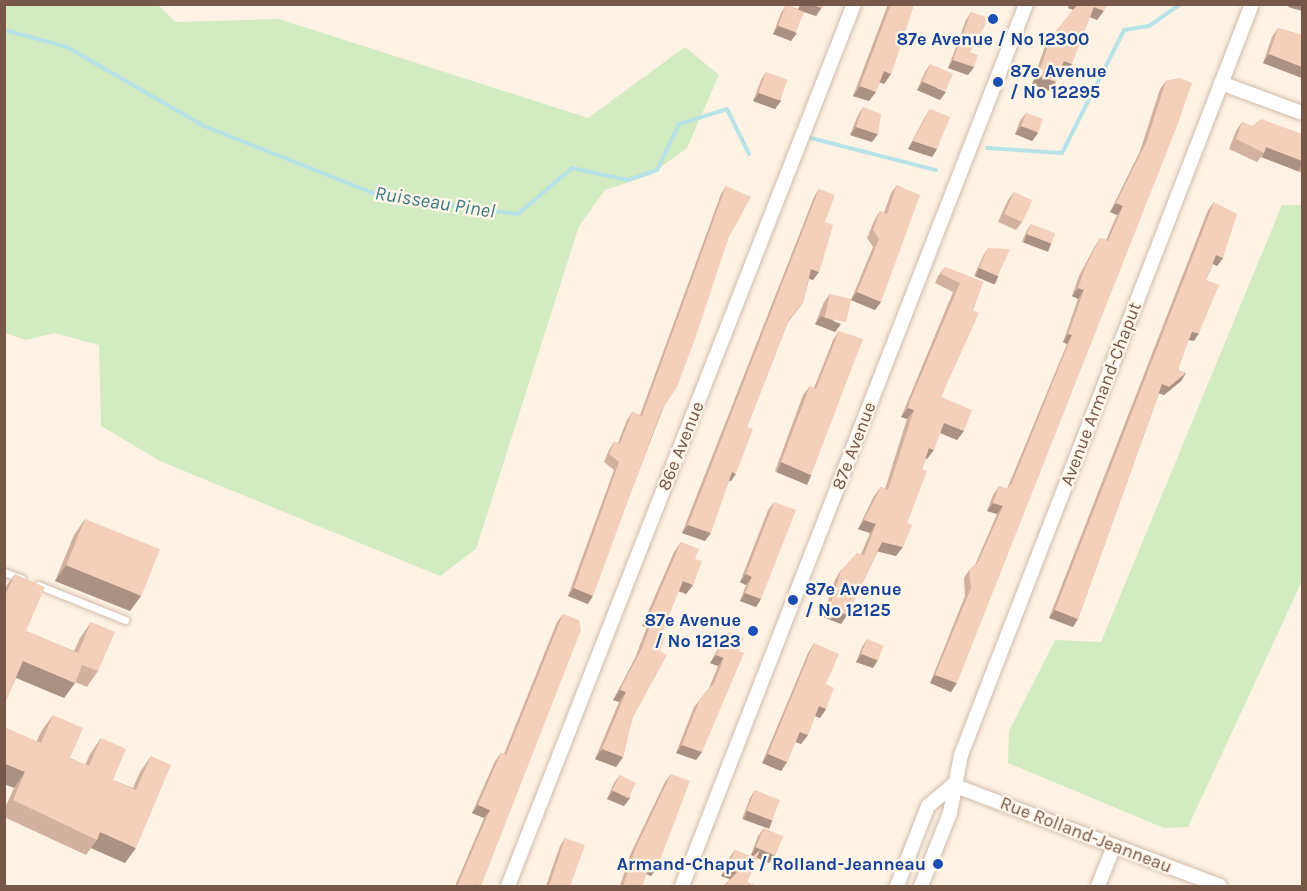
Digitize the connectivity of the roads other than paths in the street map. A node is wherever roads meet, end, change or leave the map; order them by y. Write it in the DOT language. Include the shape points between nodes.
graph roads {
  1 [pos="854,4"];
  2 [pos="1026,4"];
  3 [pos="1252,4"];
  4 [pos="1221,83"];
  5 [pos="1302,113"];
  6 [pos="4,572"];
  7 [pos="125,620"];
  8 [pos="953,785"];
  9 [pos="1113,846"];
  10 [pos="508,886"];
  11 [pos="682,886"];
  12 [pos="897,886"];
  13 [pos="921,886"];
  14 [pos="1098,886"];
  15 [pos="1220,886"];
  1 -- 10 [label="street, 86e Avenue"];
  2 -- 11 [label="street, 87e Avenue"];
  3 -- 4 [label="street, Avenue Armand-Chaput"];
  4 -- 5 [label="street"];
  4 -- 8 [label="street, Avenue Armand-Chaput"];
  6 -- 7 [label="lane"];
  8 -- 9 [label="street, Rue Rolland-Jeanneau"];
  8 -- 12 [label="street, Avenue Armand-Chaput" via="928,806"];
  8 -- 13 [label="street, Avenue Armand-Chaput" via="950,813"];
  9 -- 14 [label="street"];
  9 -- 15 [label="street, Rue Rolland-Jeanneau"];
}
